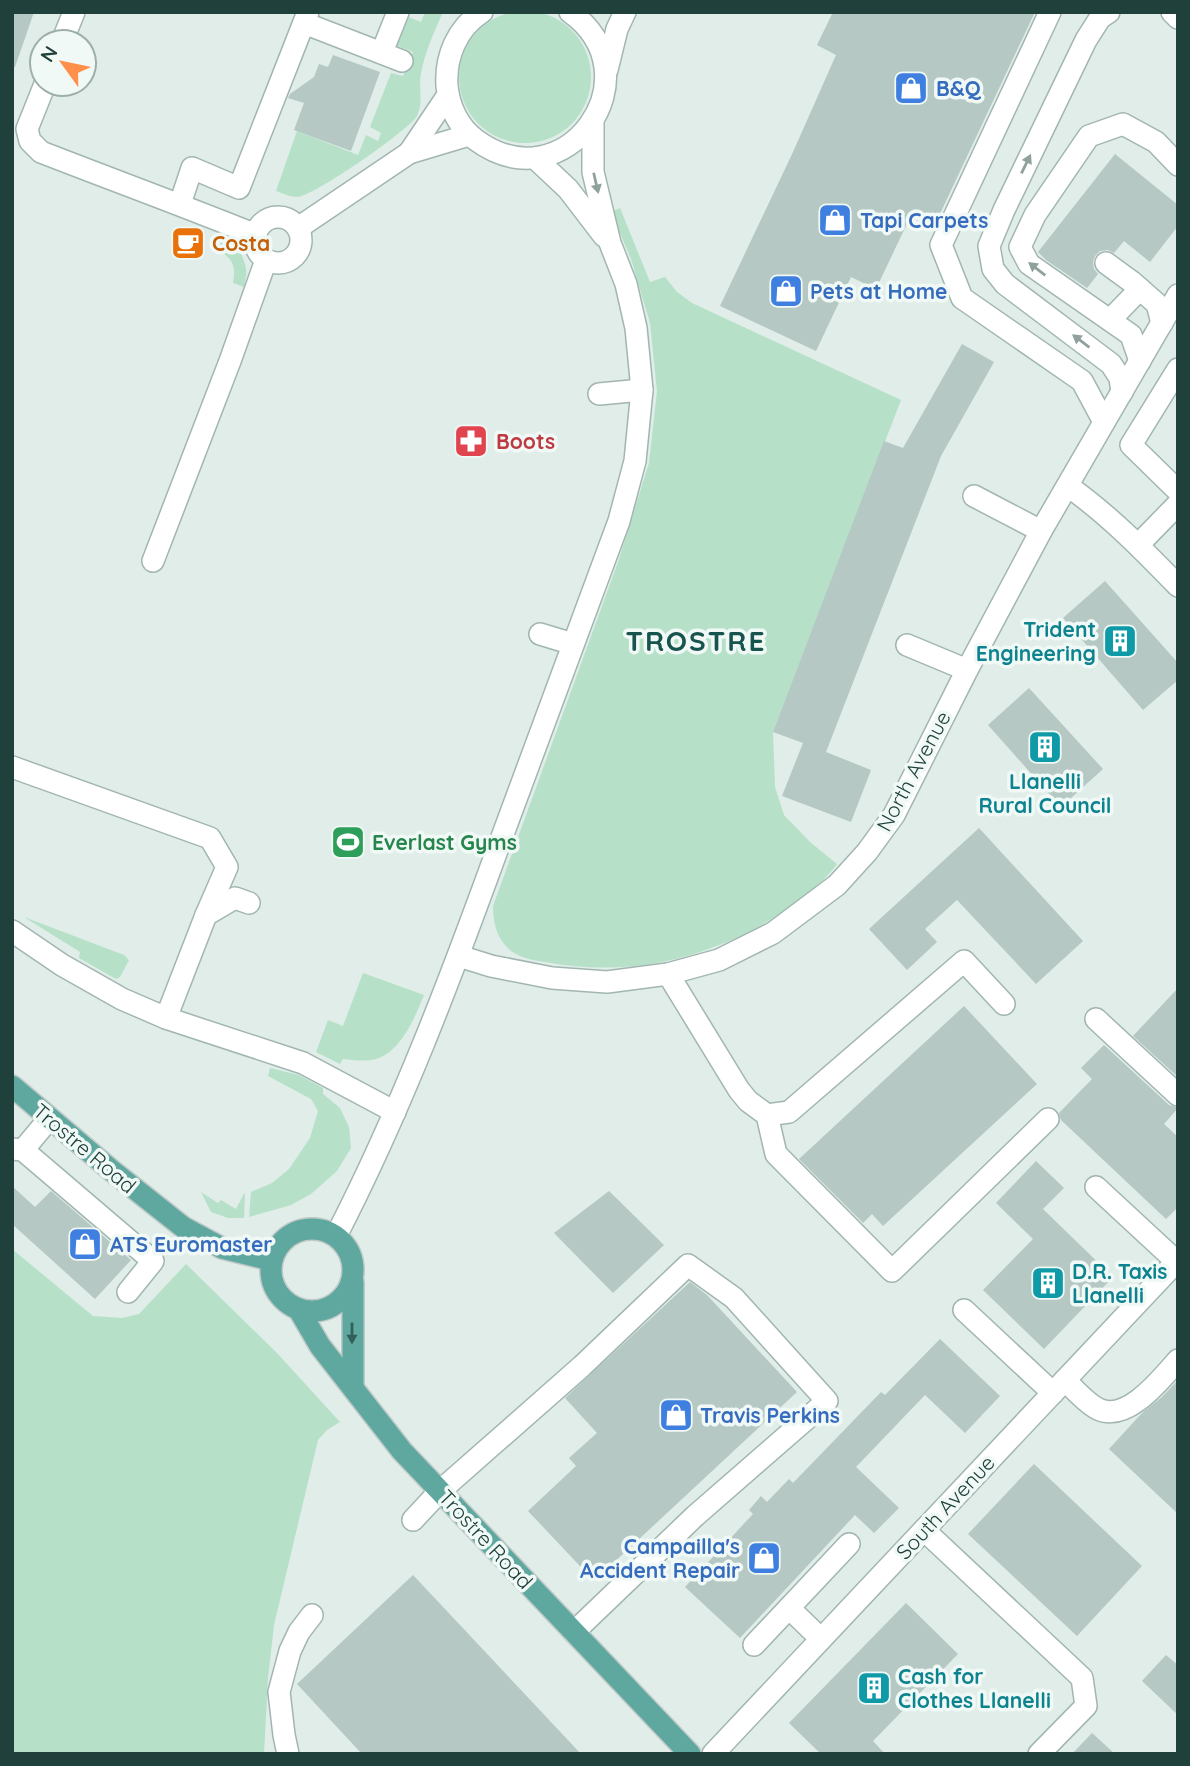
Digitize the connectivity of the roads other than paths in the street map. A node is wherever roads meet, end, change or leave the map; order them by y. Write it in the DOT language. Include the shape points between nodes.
graph roads {
  1 [pos="398,12"];
  2 [pos="570,12"];
  3 [pos="625,12"];
  4 [pos="1049,12"];
  5 [pos="1109,12"];
  6 [pos="1172,12"];
  7 [pos="479,13"];
  8 [pos="306,18"];
  9 [pos="1178,18"];
  10 [pos="382,52"];
  11 [pos="402,61"];
  12 [pos="606,76"];
  13 [pos="448,95"];
  14 [pos="39,98"];
  15 [pos="593,121"];
  16 [pos="469,135"];
  17 [pos="409,153"];
  18 [pos="535,158"];
  19 [pos="1178,165"];
  20 [pos="180,204"];
  21 [pos="298,228"];
  22 [pos="256,235"];
  23 [pos="610,243"];
  24 [pos="266,260"];
  25 [pos="1106,263"];
  26 [pos="1140,289"];
  27 [pos="1178,295"];
  28 [pos="1110,320"];
  29 [pos="1162,323"];
  30 [pos="1140,361"];
  31 [pos="1178,369"];
  32 [pos="642,390"];
  33 [pos="1122,392"];
  34 [pos="599,394"];
  35 [pos="1104,422"];
  36 [pos="1068,486"];
  37 [pos="1178,491"];
  38 [pos="974,496"];
  39 [pos="1178,504"];
  40 [pos="1041,531"];
  41 [pos="1138,545"];
  42 [pos="153,561"];
  43 [pos="1178,586"];
  44 [pos="540,634"];
  45 [pos="573,644"];
  46 [pos="907,645"];
  47 [pos="967,670"];
  48 [pos="12,767"];
  49 [pos="249,903"];
  50 [pos="206,915"];
  51 [pos="12,931"];
  52 [pos="459,956"];
  53 [pos="668,974"];
  54 [pos="1004,1004"];
  55 [pos="166,1018"];
  56 [pos="1096,1019"];
  57 [pos="12,1086"];
  58 [pos="1178,1094"];
  59 [pos="395,1112"];
  60 [pos="767,1115"];
  61 [pos="49,1119"];
  62 [pos="1048,1119"];
  63 [pos="18,1149"];
  64 [pos="1096,1187"];
  65 [pos="336,1236"];
  66 [pos="271,1259"];
  67 [pos="1175,1268"];
  68 [pos="353,1278"];
  69 [pos="128,1292"];
  70 [pos="964,1310"];
  71 [pos="305,1311"];
  72 [pos="1178,1360"];
  73 [pos="1059,1387"];
  74 [pos="352,1388"];
  75 [pos="440,1491"];
  76 [pos="413,1520"];
  77 [pos="924,1530"];
  78 [pos="849,1544"];
  79 [pos="789,1608"];
  80 [pos="312,1615"];
  81 [pos="574,1632"];
  82 [pos="821,1639"];
  83 [pos="754,1645"];
  84 [pos="288,1754"];
  85 [pos="690,1754"];
  86 [pos="713,1754"];
  87 [pos="1039,1754"];
  1 -- 10 [label="street"];
  2 -- 12 [label="street" via="591,32 602,53"];
  3 -- 12 [label="street"];
  4 -- 35 [label="street" via="941,245 962,298 1082,381"];
  33 -- 5 [label="street, one-way" via="1111,365 1005,284 993,269 989,246 1086,40"];
  6 -- 9 [label="street"];
  7 -- 13 [label="street" via="451,50 446,72"];
  8 -- 10 [label="street"];
  8 -- 20 [label="street" via="239,188 192,168"];
  10 -- 11 [label="street"];
  12 -- 15 [label="street" via="603,100"];
  13 -- 16 [label="street" via="455,116"];
  13 -- 17 [label="street"];
  14 -- 20 [label="street" via="27,129 30,141 41,152"];
  15 -- 18 [label="street" via="578,139 558,152"];
  15 -- 23 [label="street, one-way" via="593,172"];
  16 -- 17 [label="street"];
  16 -- 18 [label="street" via="511,157"];
  17 -- 21 [label="street"];
  18 -- 23 [label="street" via="568,189"];
  28 -- 19 [label="street, one-way" via="1029,264 1020,247 1035,215 1089,136 1123,124 1156,142"];
  20 -- 22 [label="street"];
  21 -- 22 [label="street" via="286,218 271,218"];
  21 -- 24 [label="street" via="301,243 294,257 281,264"];
  22 -- 24 [label="street" via="257,249"];
  23 -- 32 [label="street" via="636,327"];
  24 -- 42 [label="street"];
  25 -- 26 [label="street"];
  26 -- 28 [label="street"];
  26 -- 29 [label="street" via="1157,304"];
  27 -- 29 [label="street, North Avenue"];
  28 -- 30 [label="street" via="1131,335"];
  29 -- 30 [label="street, North Avenue"];
  30 -- 33 [label="street, North Avenue"];
  31 -- 37 [label="street" via="1131,445"];
  32 -- 34 [label="street"];
  32 -- 45 [label="street" via="635,461 619,521"];
  33 -- 35 [label="street, North Avenue"];
  35 -- 36 [label="street, North Avenue"];
  36 -- 40 [label="street, North Avenue"];
  36 -- 41 [label="street"];
  38 -- 40 [label="street"];
  39 -- 41 [label="street"];
  40 -- 47 [label="street, North Avenue"];
  41 -- 43 [label="street"];
  44 -- 45 [label="street"];
  45 -- 52 [label="street"];
  46 -- 47 [label="street"];
  47 -- 53 [label="street, North Avenue" via="894,815 837,885 773,933 719,960"];
  48 -- 50 [label="street" via="210,838 227,867"];
  49 -- 50 [label="street" via="235,898"];
  50 -- 55 [label="street"];
  51 -- 55 [label="street" via="72,971"];
  52 -- 53 [label="street, North Avenue" via="552,978 607,982"];
  52 -- 59 [label="street"];
  53 -- 60 [label="street" via="739,1090"];
  54 -- 60 [label="street" via="964,961 789,1112"];
  55 -- 59 [label="street" via="303,1063"];
  56 -- 58 [label="street"];
  57 -- 61 [label="main road, Trostre Road"];
  59 -- 65 [label="street"];
  60 -- 62 [label="street" via="776,1154 892,1271"];
  61 -- 63 [label="street"];
  61 -- 66 [label="main road, Trostre Road" via="183,1227 222,1248"];
  63 -- 69 [label="street" via="153,1261"];
  64 -- 67 [label="street"];
  65 -- 66 [label="main road" via="316,1229 292,1233"];
  65 -- 68 [label="main road" via="350,1254"];
  66 -- 71 [label="main road, Trostre Road" via="270,1278 277,1294 286,1304"];
  67 -- 73 [label="street, South Avenue"];
  68 -- 71 [label="main road" via="342,1299 327,1308"];
  68 -- 74 [label="main road, one-way"];
  70 -- 73 [label="street"];
  71 -- 74 [label="main road, Trostre Road" via="320,1346"];
  72 -- 73 [label="street" via="1147,1394 1114,1413"];
  73 -- 77 [label="street, South Avenue"];
  74 -- 75 [label="main road, Trostre Road"];
  75 -- 76 [label="street"];
  75 -- 81 [label="main road, Trostre Road"];
  75 -- 81 [label="street" via="688,1265 734,1298 827,1401 695,1516"];
  77 -- 82 [label="street, South Avenue"];
  77 -- 87 [label="street" via="1082,1678 1086,1706"];
  78 -- 79 [label="street"];
  79 -- 82 [label="street"];
  79 -- 83 [label="street"];
  80 -- 84 [label="street" via="290,1651 279,1692"];
  81 -- 85 [label="main road, Trostre Road"];
  82 -- 86 [label="street, South Avenue"];
}
